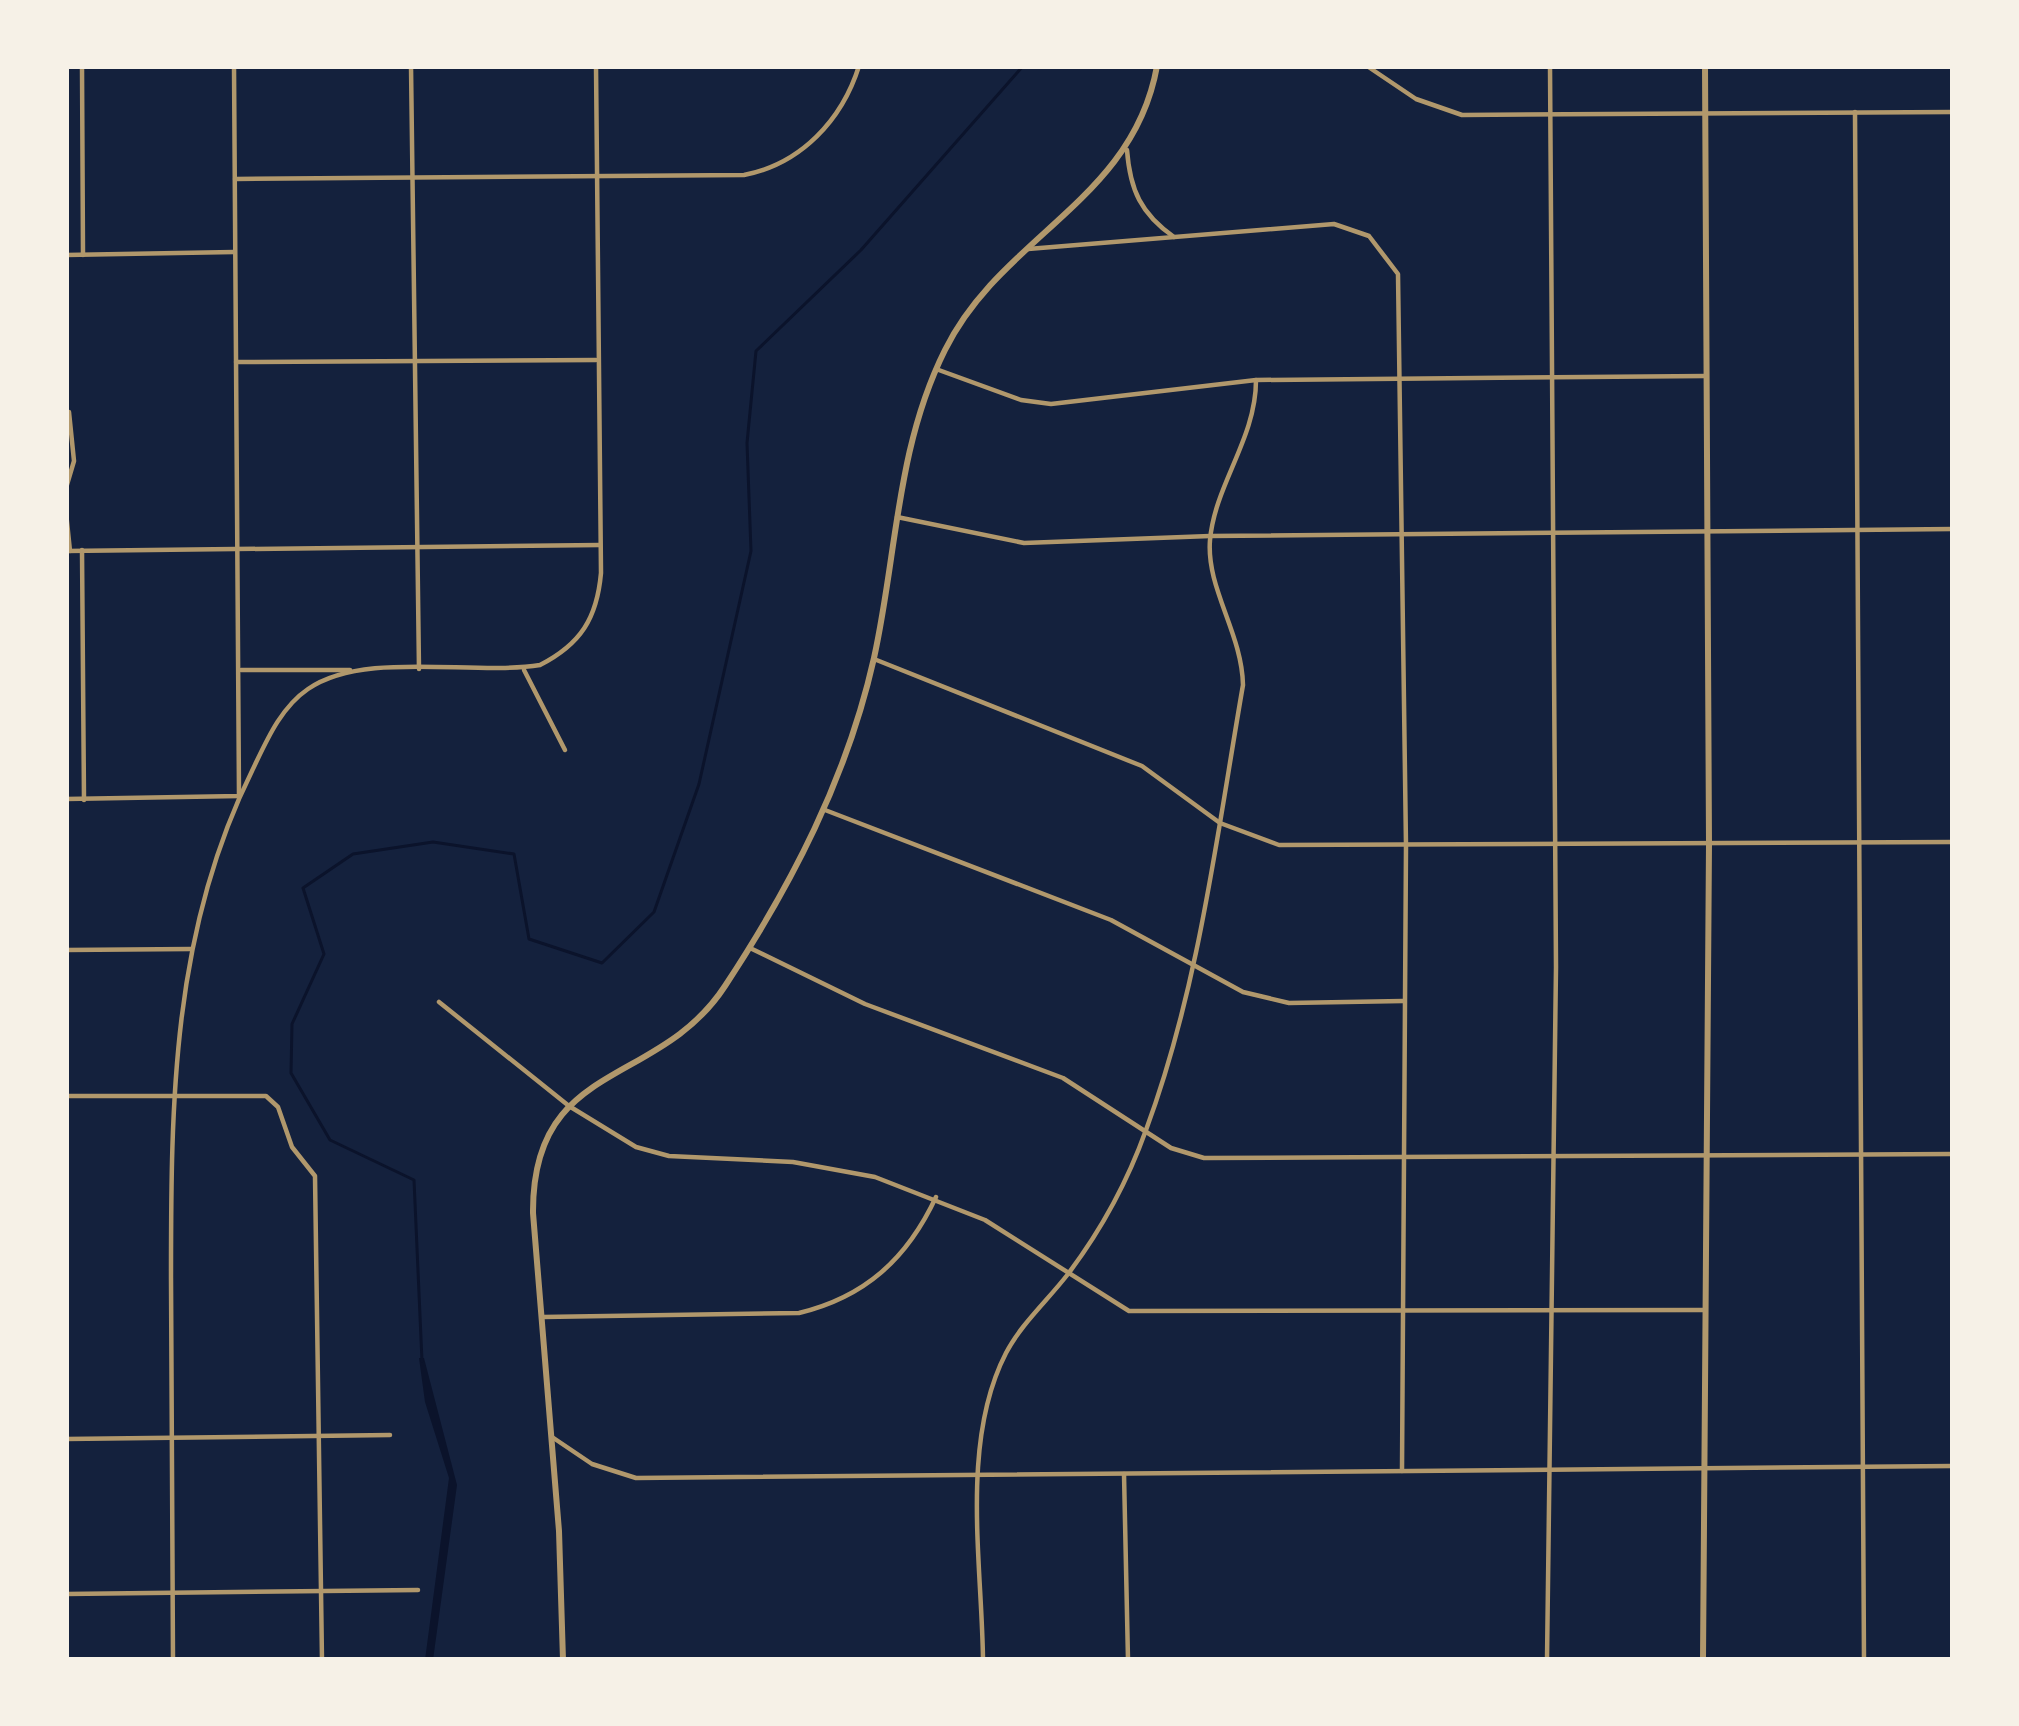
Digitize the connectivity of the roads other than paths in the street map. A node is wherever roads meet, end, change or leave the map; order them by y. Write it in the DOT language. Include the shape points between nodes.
graph roads {
  1 [pos="82,66"];
  2 [pos="234,66"];
  3 [pos="411,66"];
  4 [pos="596,66"];
  5 [pos="859,66"];
  6 [pos="1157,66"];
  7 [pos="1367,66"];
  8 [pos="1550,66"];
  9 [pos="1705,66"];
  10 [pos="1706,112"];
  11 [pos="1855,112"];
  12 [pos="1953,112"];
  13 [pos="1550,115"];
  14 [pos="1127,150"];
  15 [pos="597,177"];
  16 [pos="412,178"];
  17 [pos="235,179"];
  18 [pos="1174,237"];
  19 [pos="1028,249"];
  20 [pos="236,252"];
  21 [pos="66,255"];
  22 [pos="83,255"];
  23 [pos="415,360"];
  24 [pos="598,360"];
  25 [pos="236,362"];
  26 [pos="936,370"];
  27 [pos="1706,376"];
  28 [pos="1552,377"];
  29 [pos="1402,378"];
  30 [pos="1256,380"];
  31 [pos="69,412"];
  32 [pos="66,488"];
  33 [pos="66,512"];
  34 [pos="897,517"];
  35 [pos="1953,529"];
  36 [pos="1857,530"];
  37 [pos="1708,532"];
  38 [pos="1552,533"];
  39 [pos="1404,535"];
  40 [pos="1210,536"];
  41 [pos="600,544"];
  42 [pos="418,546"];
  43 [pos="239,548"];
  44 [pos="68,550"];
  45 [pos="82,550"];
  46 [pos="874,659"];
  47 [pos="523,668"];
  48 [pos="419,669"];
  49 [pos="242,670"];
  50 [pos="363,670"];
  51 [pos="565,750"];
  52 [pos="239,796"];
  53 [pos="66,800"];
  54 [pos="84,800"];
  55 [pos="825,810"];
  56 [pos="1220,823"];
  57 [pos="1953,842"];
  58 [pos="1859,843"];
  59 [pos="1709,844"];
  60 [pos="1555,845"];
  61 [pos="1406,846"];
  62 [pos="750,948"];
  63 [pos="66,950"];
  64 [pos="191,950"];
  65 [pos="1193,966"];
  66 [pos="1406,1001"];
  67 [pos="439,1003"];
  68 [pos="171,1095"];
  69 [pos="66,1096"];
  70 [pos="568,1106"];
  71 [pos="1146,1132"];
  72 [pos="1708,1154"];
  73 [pos="1860,1154"];
  74 [pos="1953,1154"];
  75 [pos="1553,1156"];
  76 [pos="1404,1157"];
  77 [pos="936,1197"];
  78 [pos="1069,1273"];
  79 [pos="1707,1310"];
  80 [pos="1552,1311"];
  81 [pos="1402,1312"];
  82 [pos="543,1317"];
  83 [pos="390,1435"];
  84 [pos="318,1436"];
  85 [pos="552,1437"];
  86 [pos="171,1438"];
  87 [pos="66,1439"];
  88 [pos="1706,1466"];
  89 [pos="1953,1466"];
  90 [pos="1862,1467"];
  91 [pos="1549,1468"];
  92 [pos="1402,1471"];
  93 [pos="1124,1472"];
  94 [pos="980,1474"];
  95 [pos="418,1590"];
  96 [pos="321,1592"];
  97 [pos="172,1593"];
  98 [pos="66,1594"];
  99 [pos="173,1660"];
  100 [pos="322,1660"];
  101 [pos="563,1660"];
  102 [pos="983,1660"];
  103 [pos="1128,1660"];
  104 [pos="1546,1660"];
  105 [pos="1703,1660"];
  106 [pos="1864,1660"];
  1 -- 22 [label="street"];
  2 -- 17 [label="street"];
  3 -- 16 [label="street"];
  4 -- 15 [label="street"];
  5 -- 15 [label="street" via="819,136 769,170"];
  6 -- 14 [label="street"];
  7 -- 13 [label="street" via="1447,112"];
  8 -- 13 [label="street"];
  9 -- 10 [label="street"];
  10 -- 11 [label="street"];
  10 -- 13 [label="street"];
  10 -- 27 [label="street"];
  11 -- 12 [label="street"];
  11 -- 36 [label="street"];
  13 -- 28 [label="street"];
  14 -- 18 [label="street" via="1141,207"];
  14 -- 19 [label="street"];
  15 -- 16 [label="street"];
  15 -- 24 [label="street"];
  16 -- 17 [label="street"];
  16 -- 23 [label="street"];
  17 -- 20 [label="street"];
  18 -- 19 [label="street"];
  18 -- 29 [label="street" via="1357,229 1381,246 1401,289"];
  19 -- 26 [label="street" via="975,303"];
  20 -- 22 [label="street"];
  20 -- 25 [label="street"];
  21 -- 22 [label="street"];
  23 -- 24 [label="street"];
  23 -- 25 [label="street"];
  23 -- 42 [label="street"];
  24 -- 41 [label="street"];
  25 -- 43 [label="street"];
  26 -- 30 [label="street" via="1051,404"];
  26 -- 34 [label="street" via="911,434"];
  27 -- 28 [label="street"];
  27 -- 37 [label="street"];
  28 -- 29 [label="street"];
  28 -- 38 [label="street"];
  29 -- 30 [label="street"];
  29 -- 39 [label="street"];
  30 -- 40 [label="street" via="1242,454"];
  31 -- 32 [label="street" via="74,461"];
  33 -- 44 [label="street"];
  34 -- 40 [label="street" via="1024,543"];
  34 -- 46 [label="street"];
  35 -- 36 [label="street"];
  36 -- 37 [label="street"];
  36 -- 58 [label="street"];
  37 -- 38 [label="street"];
  37 -- 59 [label="street"];
  38 -- 39 [label="street"];
  38 -- 60 [label="street"];
  39 -- 40 [label="street"];
  39 -- 61 [label="street"];
  40 -- 56 [label="street" via="1243,669"];
  41 -- 42 [label="street"];
  41 -- 47 [label="street" via="599,593 583,634 563,653"];
  42 -- 43 [label="street"];
  42 -- 48 [label="street"];
  43 -- 45 [label="street"];
  43 -- 49 [label="street"];
  44 -- 45 [label="street"];
  45 -- 54 [label="street"];
  46 -- 55 [label="street"];
  46 -- 56 [label="street" via="1142,766"];
  47 -- 48 [label="street"];
  47 -- 51 [label="street"];
  48 -- 50 [label="street"];
  49 -- 50 [label="street"];
  49 -- 52 [label="street"];
  50 -- 52 [label="street" via="330,678 295,700"];
  52 -- 54 [label="street"];
  52 -- 64 [label="street"];
  53 -- 54 [label="street"];
  55 -- 62 [label="street"];
  55 -- 65 [label="street" via="1112,920"];
  56 -- 61 [label="street" via="1280,845"];
  56 -- 65 [label="street"];
  57 -- 58 [label="street"];
  58 -- 59 [label="street"];
  58 -- 73 [label="street"];
  59 -- 60 [label="street"];
  59 -- 72 [label="street"];
  60 -- 61 [label="street"];
  60 -- 75 [label="street"];
  61 -- 66 [label="street"];
  62 -- 70 [label="street" via="690,1028"];
  62 -- 71 [label="street" via="846,996 1063,1078"];
  63 -- 64 [label="street"];
  64 -- 68 [label="street"];
  65 -- 66 [label="street" via="1243,992 1289,1003"];
  65 -- 71 [label="street"];
  66 -- 76 [label="street"];
  67 -- 70 [label="street"];
  68 -- 69 [label="street"];
  68 -- 84 [label="street" via="272,1100 317,1181"];
  68 -- 86 [label="street"];
  70 -- 77 [label="street" via="612,1136 668,1156 793,1162"];
  70 -- 82 [label="street" via="534,1178"];
  71 -- 76 [label="street" via="1204,1158"];
  71 -- 78 [label="street" via="1124,1187"];
  72 -- 73 [label="street"];
  72 -- 75 [label="street"];
  72 -- 79 [label="street"];
  73 -- 74 [label="street"];
  73 -- 90 [label="street"];
  75 -- 76 [label="street"];
  75 -- 80 [label="street"];
  76 -- 81 [label="street"];
  77 -- 78 [label="street"];
  77 -- 82 [label="street" via="893,1264 824,1307"];
  78 -- 81 [label="street" via="1144,1313"];
  78 -- 94 [label="street" via="998,1372"];
  79 -- 80 [label="street"];
  79 -- 88 [label="street"];
  80 -- 81 [label="street"];
  80 -- 91 [label="street"];
  81 -- 92 [label="street"];
  82 -- 85 [label="street"];
  83 -- 84 [label="street"];
  84 -- 86 [label="street"];
  84 -- 96 [label="street"];
  85 -- 94 [label="street" via="604,1470 636,1478"];
  85 -- 101 [label="street"];
  86 -- 87 [label="street"];
  86 -- 97 [label="street"];
  88 -- 90 [label="street"];
  88 -- 91 [label="street"];
  88 -- 105 [label="street"];
  89 -- 90 [label="street"];
  90 -- 106 [label="street"];
  91 -- 92 [label="street"];
  91 -- 104 [label="street"];
  92 -- 93 [label="street"];
  93 -- 94 [label="street"];
  93 -- 103 [label="street"];
  94 -- 102 [label="street"];
  95 -- 96 [label="street"];
  96 -- 97 [label="street"];
  96 -- 100 [label="street"];
  97 -- 98 [label="street"];
  97 -- 99 [label="street"];
}
